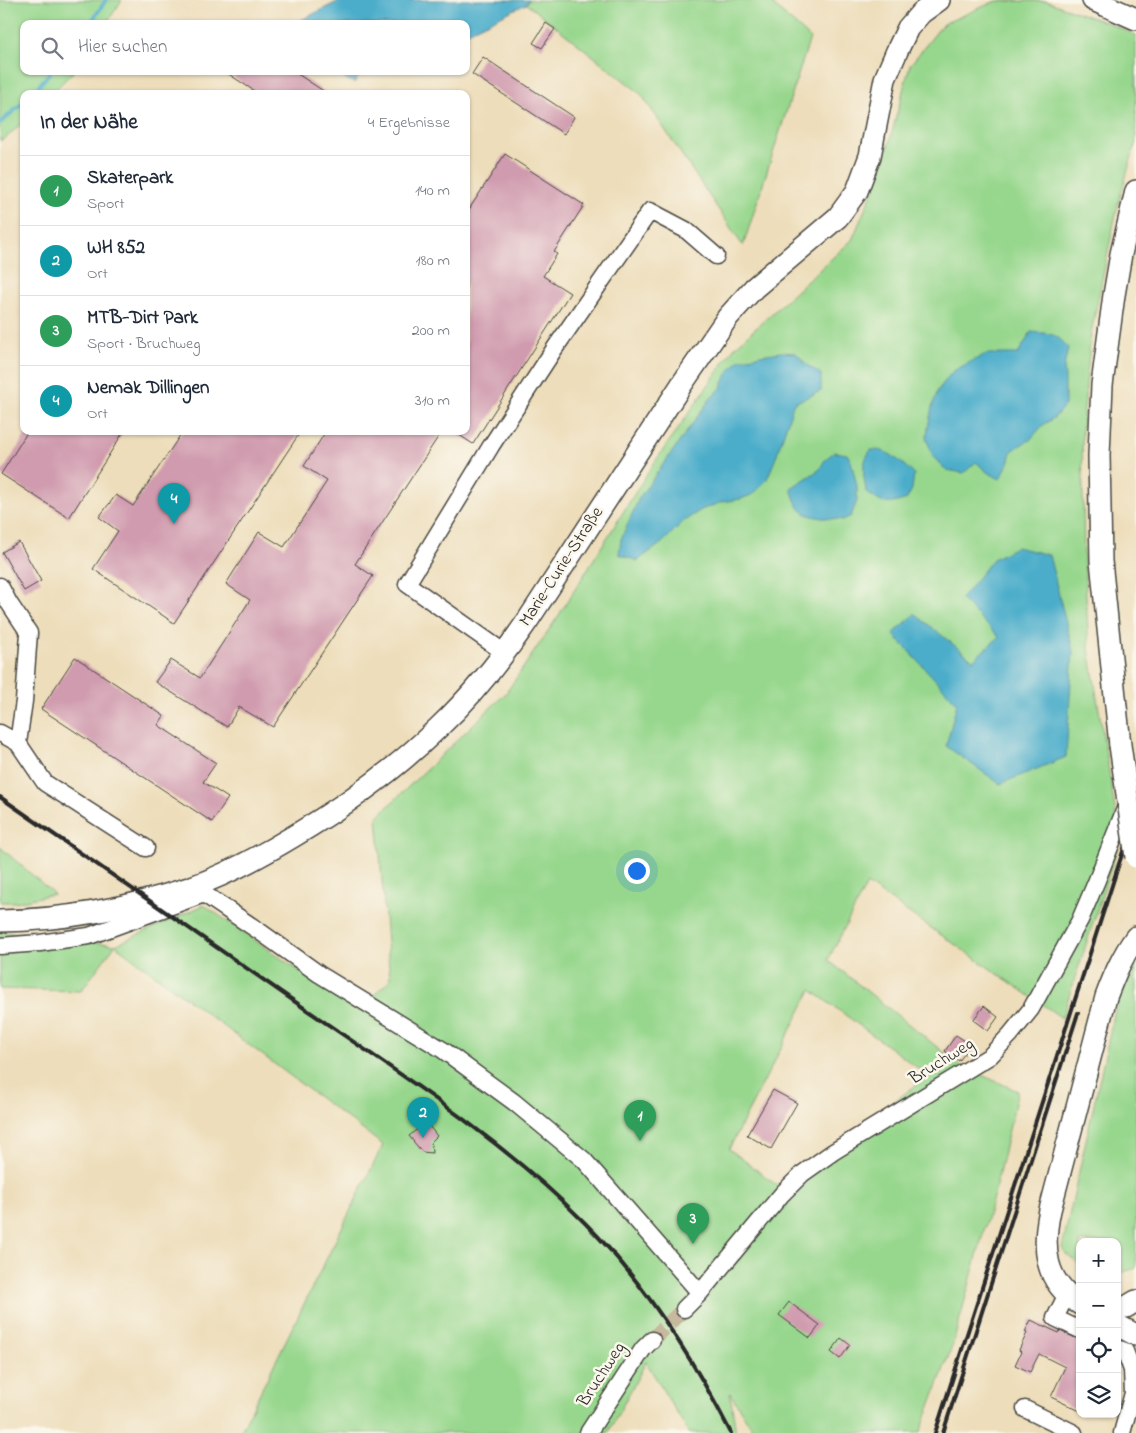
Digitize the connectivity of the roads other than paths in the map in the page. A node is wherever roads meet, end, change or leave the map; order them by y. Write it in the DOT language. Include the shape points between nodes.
graph roads {
  1 [pos="939,0"];
  2 [pos="1098,2"];
  3 [pos="1136,7"];
  4 [pos="1136,19"];
  5 [pos="1136,191"];
  6 [pos="716,256"];
  7 [pos="0,586"];
  8 [pos="505,653"];
  9 [pos="0,733"];
  10 [pos="18,744"];
  11 [pos="1136,781"];
  12 [pos="146,848"];
  13 [pos="1136,858"];
  14 [pos="0,921"];
  15 [pos="1136,937"];
  16 [pos="0,946"];
  17 [pos="700,1293"];
  18 [pos="1076,1301"];
  19 [pos="1136,1301"];
  20 [pos="1121,1307"];
  21 [pos="684,1309"];
  22 [pos="1121,1326"];
  23 [pos="1076,1328"];
  24 [pos="1136,1335"];
  25 [pos="652,1340"];
  26 [pos="1121,1350"];
  27 [pos="1024,1409"];
  28 [pos="588,1433"];
  29 [pos="1074,1433"];
  30 [pos="1122,1433"];
  1 -- 8 [label="main road, Marie-Curie-Straße" via="908,28 897,51 885,79 870,156 857,191 838,217 754,288 728,317"];
  2 -- 3 [label="main road"];
  2 -- 4 [label="main road"];
  5 -- 13 [label="main road, bridge" via="1114,294 1102,385 1099,454 1101,561 1120,745"];
  6 -- 8 [label="street" via="686,230 650,211 555,348 407,584"];
  7 -- 10 [label="street" via="29,634"];
  8 -- 14 [label="main road, Marie-Curie-Straße" via="471,695 420,745 360,793 268,852 190,887 131,904 81,914"];
  9 -- 10 [label="street"];
  10 -- 12 [label="street" via="45,783"];
  11 -- 17 [label="street, Bruchweg" via="1080,920 1031,1009 1010,1035 990,1056 802,1174"];
  15 -- 18 [label="main road" via="1116,970 1106,997 1046,1230 1049,1266 1056,1282"];
  16 -- 17 [label="street" via="89,936 204,894 319,974 443,1050 514,1102 584,1160"];
  17 -- 21 [label="street, Bruchweg"];
  18 -- 23 [label="street" via="1055,1318"];
  19 -- 20 [label="main road"];
  22 -- 24 [label="main road"];
  25 -- 28 [label="street, Bruchweg"];
  26 -- 30 [label="street" via="1125,1351 1132,1370 1133,1393"];
  27 -- 29 [label="street"];
}
